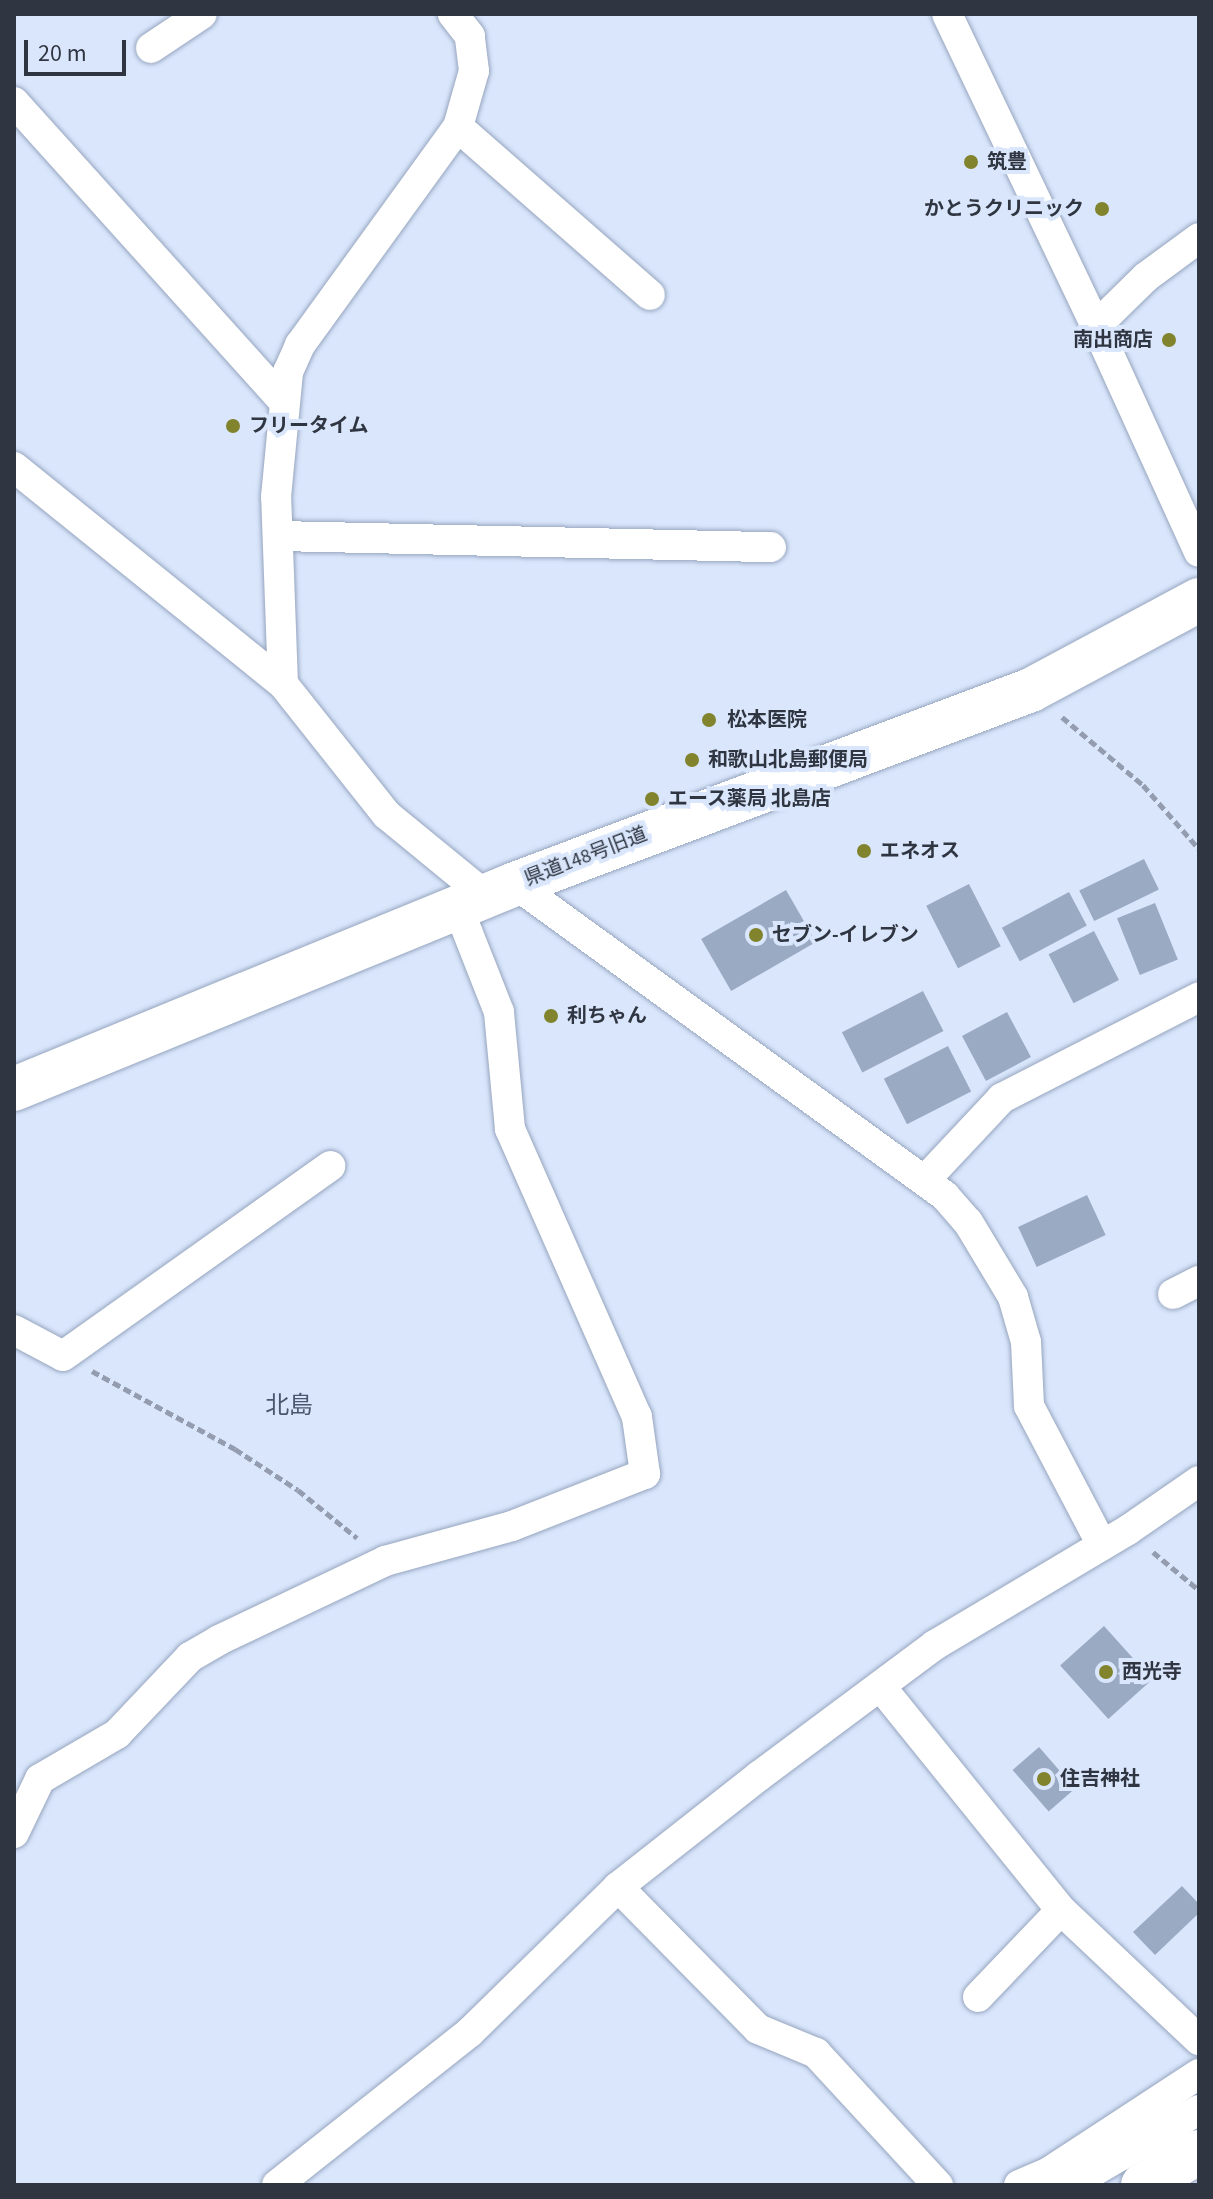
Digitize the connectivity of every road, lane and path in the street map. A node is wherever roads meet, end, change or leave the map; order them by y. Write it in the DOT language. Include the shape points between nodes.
graph roads {
  1 [pos="202,14"];
  2 [pos="453,14"];
  3 [pos="947,14"];
  4 [pos="151,48"];
  5 [pos="14,102"];
  6 [pos="458,127"];
  7 [pos="1199,238"];
  8 [pos="650,295"];
  9 [pos="1096,326"];
  10 [pos="283,401"];
  11 [pos="14,467"];
  12 [pos="278,536"];
  13 [pos="771,547"];
  14 [pos="1199,552"];
  15 [pos="1199,600"];
  16 [pos="283,684"];
  17 [pos="1031,690"];
  18 [pos="1199,849"];
  19 [pos="486,896"];
  20 [pos="1199,997"];
  21 [pos="14,1089"];
  22 [pos="330,1166"];
  23 [pos="926,1179"];
  24 [pos="14,1330"];
  25 [pos="63,1356"];
  26 [pos="1199,1481"];
  27 [pos="1115,1538"];
  28 [pos="385,1561"];
  29 [pos="1199,1590"];
  30 [pos="881,1687"];
  31 [pos="14,1833"];
  32 [pos="618,1887"];
  33 [pos="1061,1910"];
  34 [pos="978,1997"];
  35 [pos="1199,2040"];
  36 [pos="1199,2074"];
  37 [pos="1199,2110"];
  38 [pos="1199,2152"];
  39 [pos="277,2185"];
  40 [pos="938,2185"];
  41 [pos="1019,2185"];
  42 [pos="1070,2185"];
  43 [pos="1143,2185"];
  1 -- 4 [label="street"];
  2 -- 6 [label="street" via="470,36 474,71"];
  3 -- 9 [label="street"];
  5 -- 10 [label="street"];
  6 -- 8 [label="street"];
  6 -- 10 [label="street" via="300,345"];
  7 -- 9 [label="street" via="1146,277"];
  9 -- 14 [label="street"];
  10 -- 12 [label="street"];
  11 -- 16 [label="street"];
  12 -- 13 [label="street"];
  12 -- 16 [label="street"];
  15 -- 17 [label="street, 県道148号旧道"];
  16 -- 19 [label="street" via="387,815"];
  17 -- 18 [label="path" via="1143,785"];
  17 -- 19 [label="street, 県道148号旧道"];
  19 -- 21 [label="street, 県道148号旧道"];
  19 -- 23 [label="street"];
  19 -- 28 [label="street" via="510,1129 637,1417 645,1474 512,1526"];
  20 -- 23 [label="street" via="1002,1098"];
  22 -- 25 [label="street"];
  23 -- 27 [label="street" via="968,1222 1013,1297 1026,1342 1029,1406"];
  24 -- 25 [label="street"];
  25 -- 28 [label="path" via="235,1449 298,1490"];
  26 -- 27 [label="street"];
  27 -- 29 [label="path"];
  27 -- 30 [label="street" via="935,1645"];
  28 -- 31 [label="street" via="190,1657 117,1734 40,1779"];
  30 -- 32 [label="street"];
  30 -- 33 [label="street"];
  32 -- 39 [label="street" via="470,2032"];
  32 -- 40 [label="street" via="758,2029 816,2053"];
  33 -- 34 [label="street"];
  33 -- 35 [label="street"];
  36 -- 41 [label="street" via="1049,2172"];
  37 -- 42 [label="street"];
  38 -- 43 [label="street"];
}
